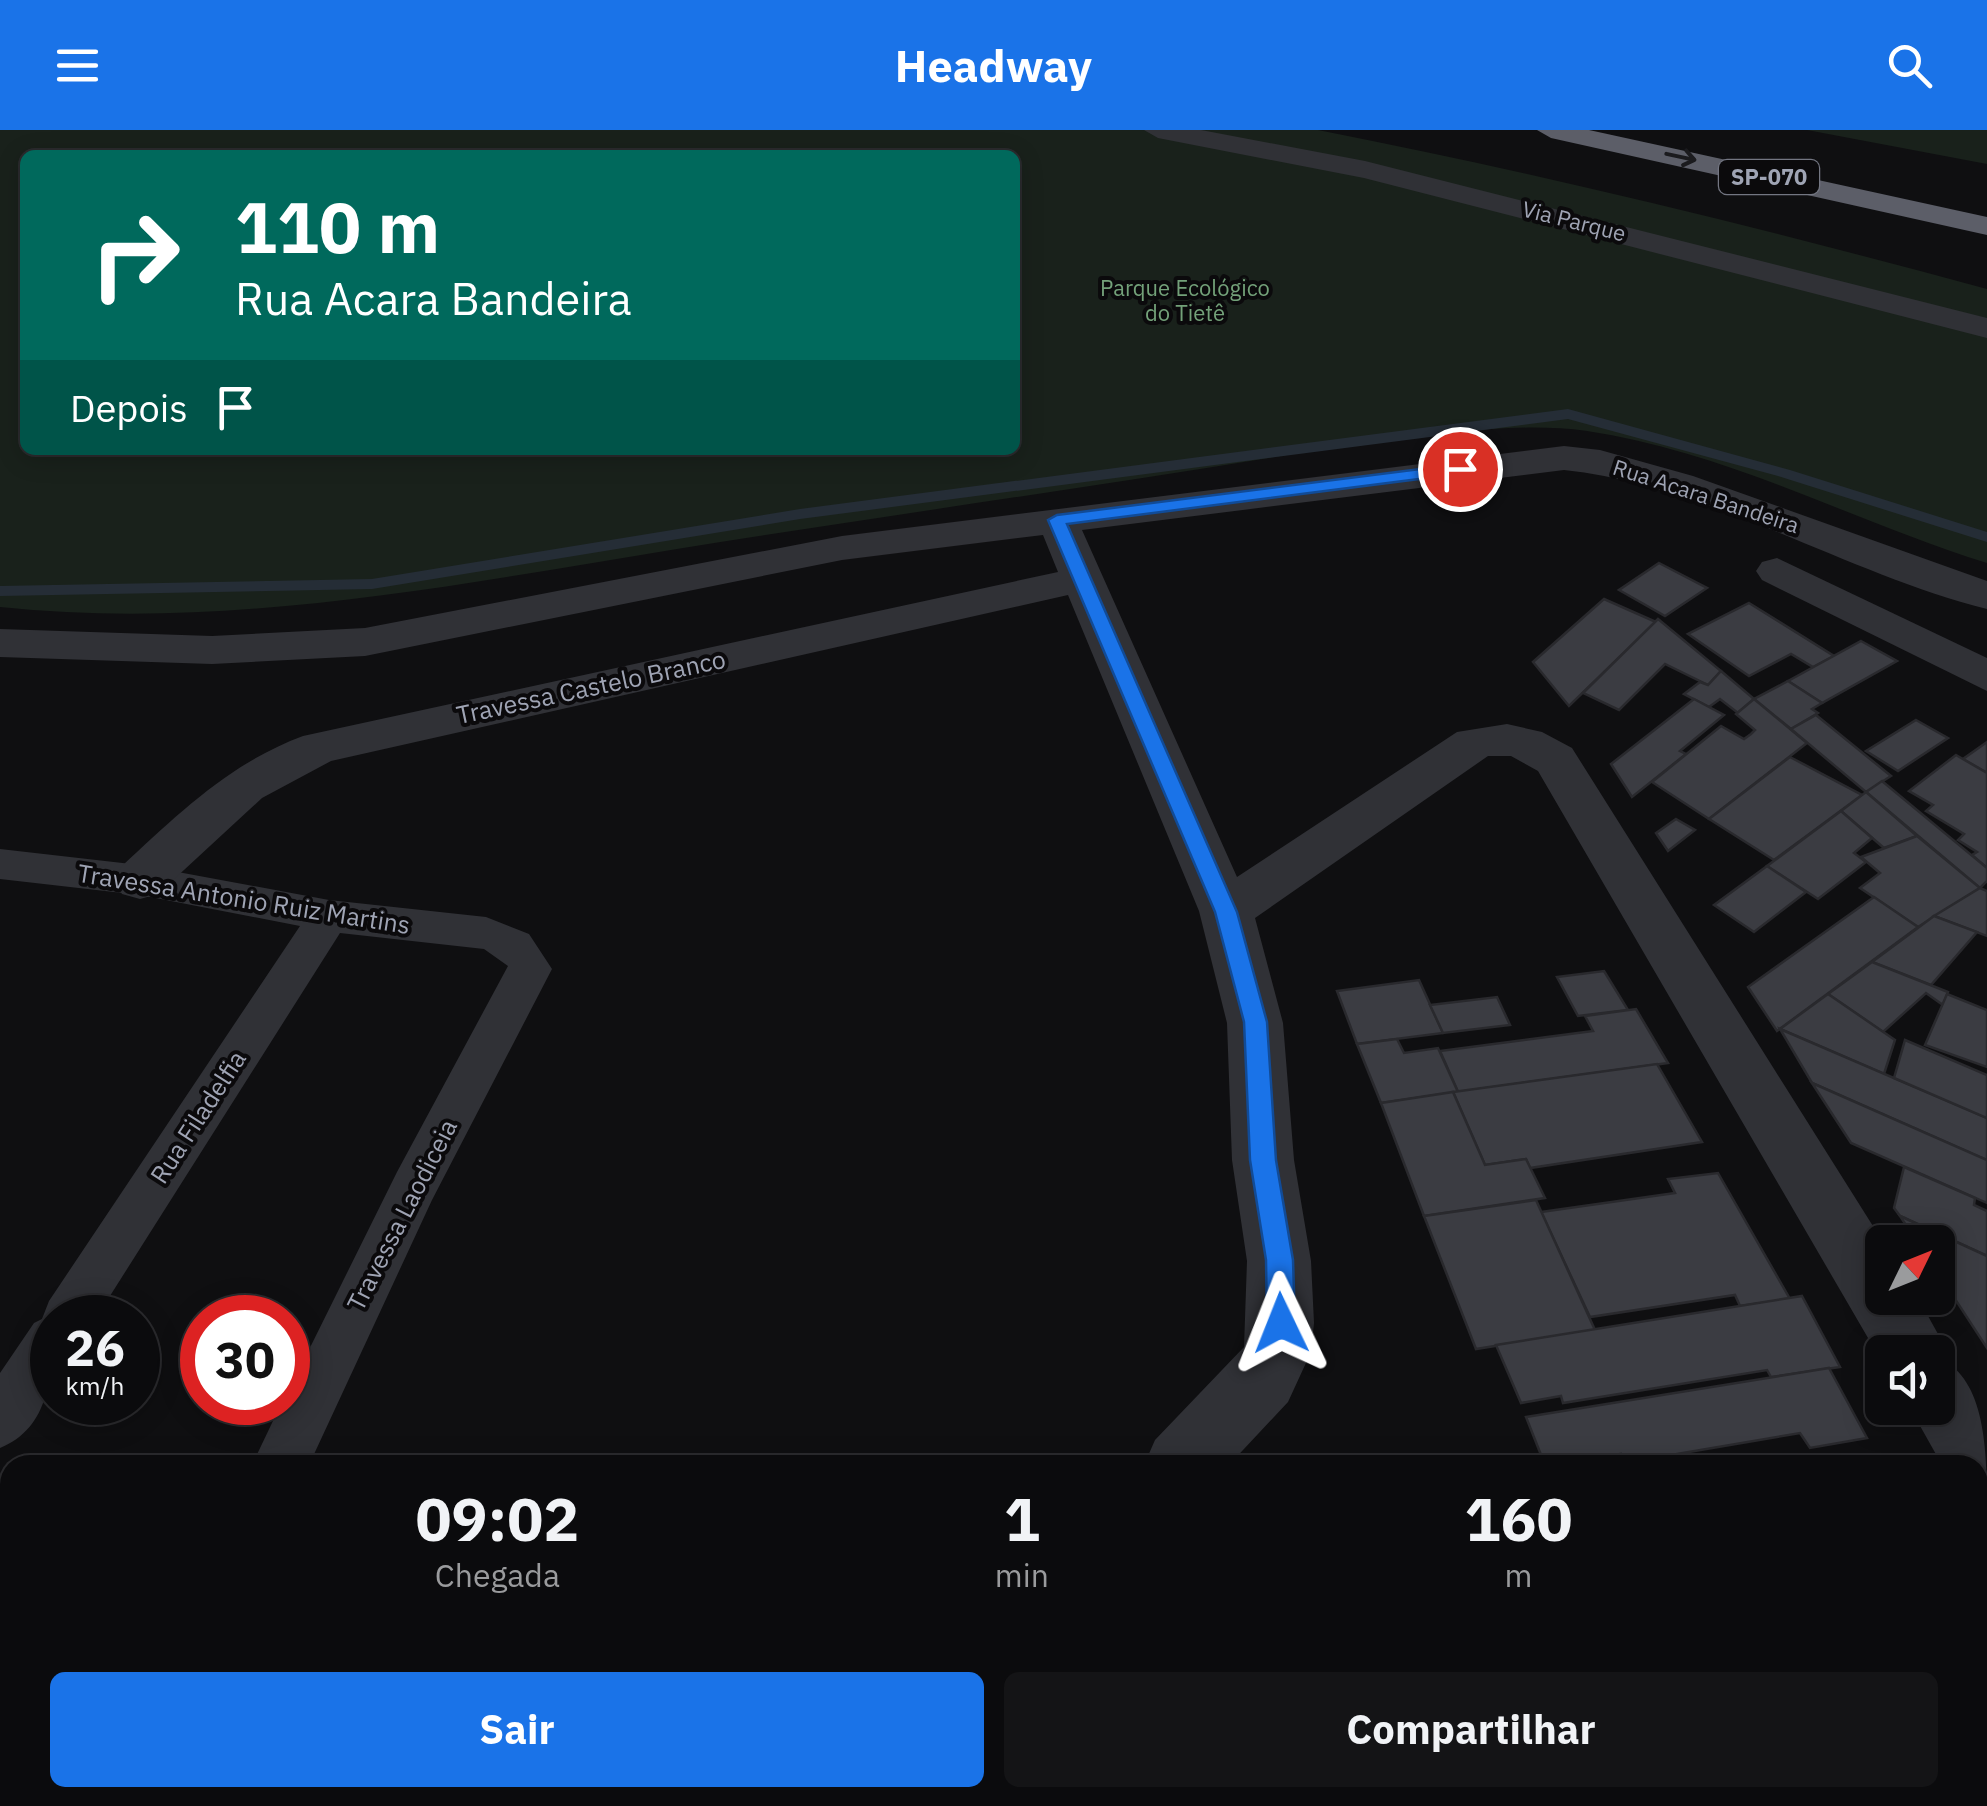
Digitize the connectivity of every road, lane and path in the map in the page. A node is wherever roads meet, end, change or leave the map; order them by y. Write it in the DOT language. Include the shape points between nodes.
graph roads {
  1 [pos="1158,130"];
  2 [pos="1551,130"];
  3 [pos="1987,226"];
  4 [pos="1987,328"];
  5 [pos="1057,520"];
  6 [pos="1777,571"];
  7 [pos="1084,579"];
  8 [pos="1987,596"];
  9 [pos="0,643"];
  10 [pos="1987,676"];
  11 [pos="0,864"];
  12 [pos="140,880"];
  13 [pos="1226,912"];
  14 [pos="328,916"];
  15 [pos="531,968"];
  16 [pos="82,1295"];
  17 [pos="1904,1335"];
  18 [pos="30,1374"];
  19 [pos="0,1420"];
  20 [pos="1955,1420"];
  21 [pos="285,1455"];
  22 [pos="1190,1455"];
  23 [pos="1976,1455"];
  1 -- 4 [label="street, Via Parque" via="1365,170"];
  2 -- 3 [label="highway, SP-070, one-way"];
  5 -- 7 [label="street"];
  5 -- 8 [label="street, Rua Acara Bandeira" via="1564,458 1679,484"];
  5 -- 9 [label="street, Rua Acara Bandeira" via="842,548 364,642 212,650"];
  6 -- 10 [label="street"];
  7 -- 12 [label="street, Travessa Castelo Branco" via="320,747 280,760 242,784"];
  7 -- 13 [label="street"];
  11 -- 12 [label="lane, Travessa Antonio Ruiz Martins"];
  12 -- 14 [label="lane, Travessa Antonio Ruiz Martins"];
  13 -- 17 [label="street" via="1474,743 1502,736 1526,740 1555,760"];
  13 -- 22 [label="street" via="1255,1022 1281,1323 1264,1379"];
  14 -- 15 [label="lane, Travessa Antonio Ruiz Martins" via="486,933 510,941"];
  14 -- 16 [label="lane, Rua Filadelfia"];
  15 -- 21 [label="lane, Travessa Laodiceia" via="414,1187"];
  18 -- 19 [label="lane"];
  20 -- 23 [label="street"];
}
